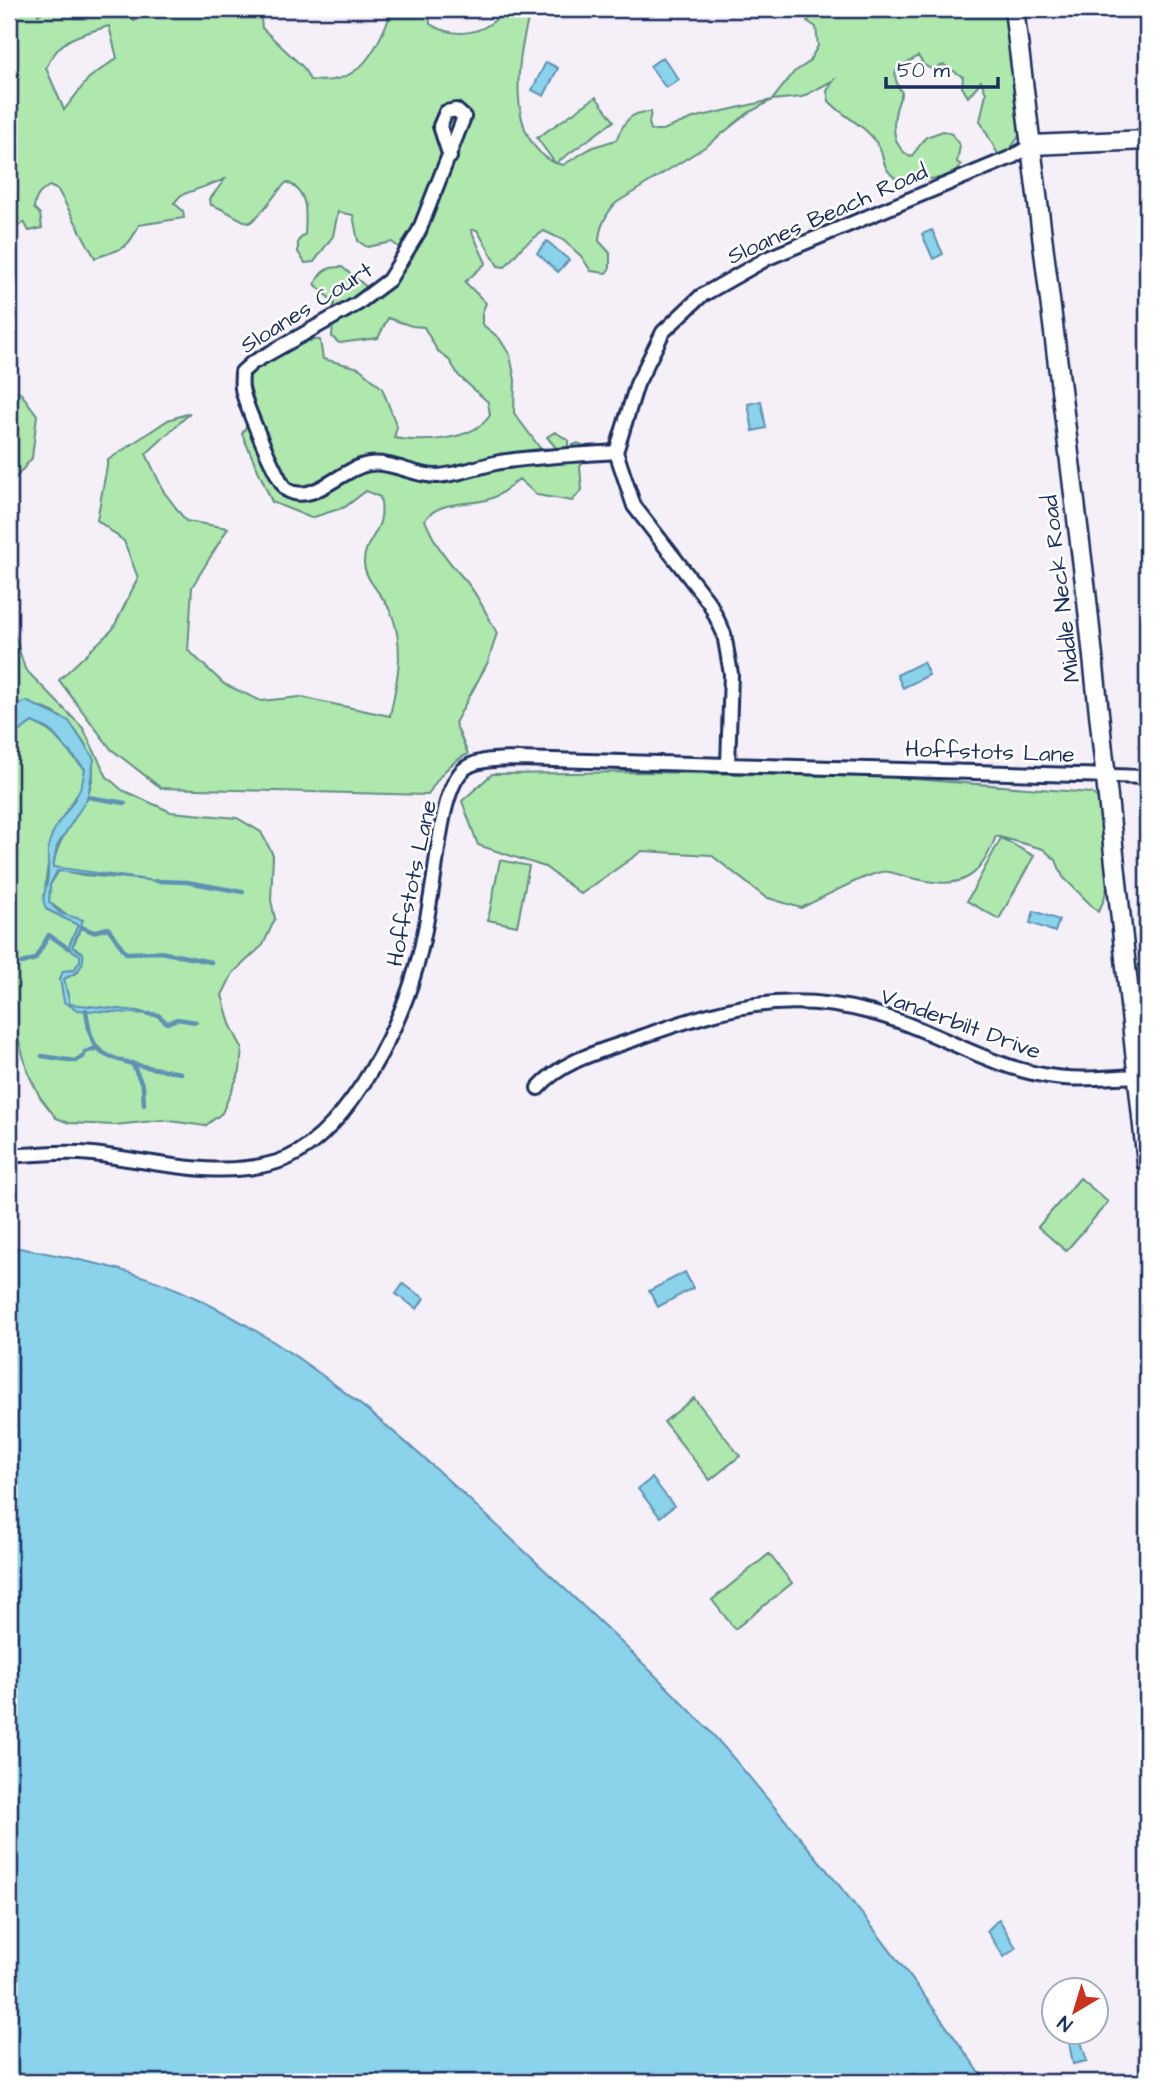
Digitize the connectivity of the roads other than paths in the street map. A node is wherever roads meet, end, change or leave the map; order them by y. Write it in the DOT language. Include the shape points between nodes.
graph roads {
  1 [pos="1014,9"];
  2 [pos="1147,140"];
  3 [pos="1032,145"];
  4 [pos="450,158"];
  5 [pos="617,452"];
  6 [pos="728,765"];
  7 [pos="1106,775"];
  8 [pos="1147,776"];
  9 [pos="1143,1075"];
  10 [pos="538,1088"];
  11 [pos="9,1156"];
  12 [pos="1147,1164"];
  1 -- 3 [label="street, Middle Neck Road"];
  2 -- 3 [label="street"];
  3 -- 5 [label="street, Sloanes Beach Road" via="768,258 701,296 663,332 648,358"];
  3 -- 7 [label="street, Middle Neck Road"];
  4 -- 5 [label="street, Sloanes Court" via="419,231 389,280 242,372 242,390 275,476 286,489 300,494 368,464 440,476 525,458"];
  5 -- 6 [label="street" via="634,506 710,604 724,634 731,674"];
  6 -- 7 [label="street, Hoffstots Lane"];
  6 -- 11 [label="street, Hoffstots Lane" via="518,759 487,761 463,770 445,814 415,973 390,1034 350,1104 327,1133 294,1156 255,1167 217,1170 83,1153"];
  7 -- 8 [label="street, Hoffstots Lane"];
  7 -- 9 [label="street, Middle Neck Road"];
  9 -- 10 [label="street, Vanderbilt Drive" via="1047,1076 867,1011 771,1002 702,1015 572,1063 550,1074"];
  9 -- 12 [label="street, Middle Neck Road"];
}
